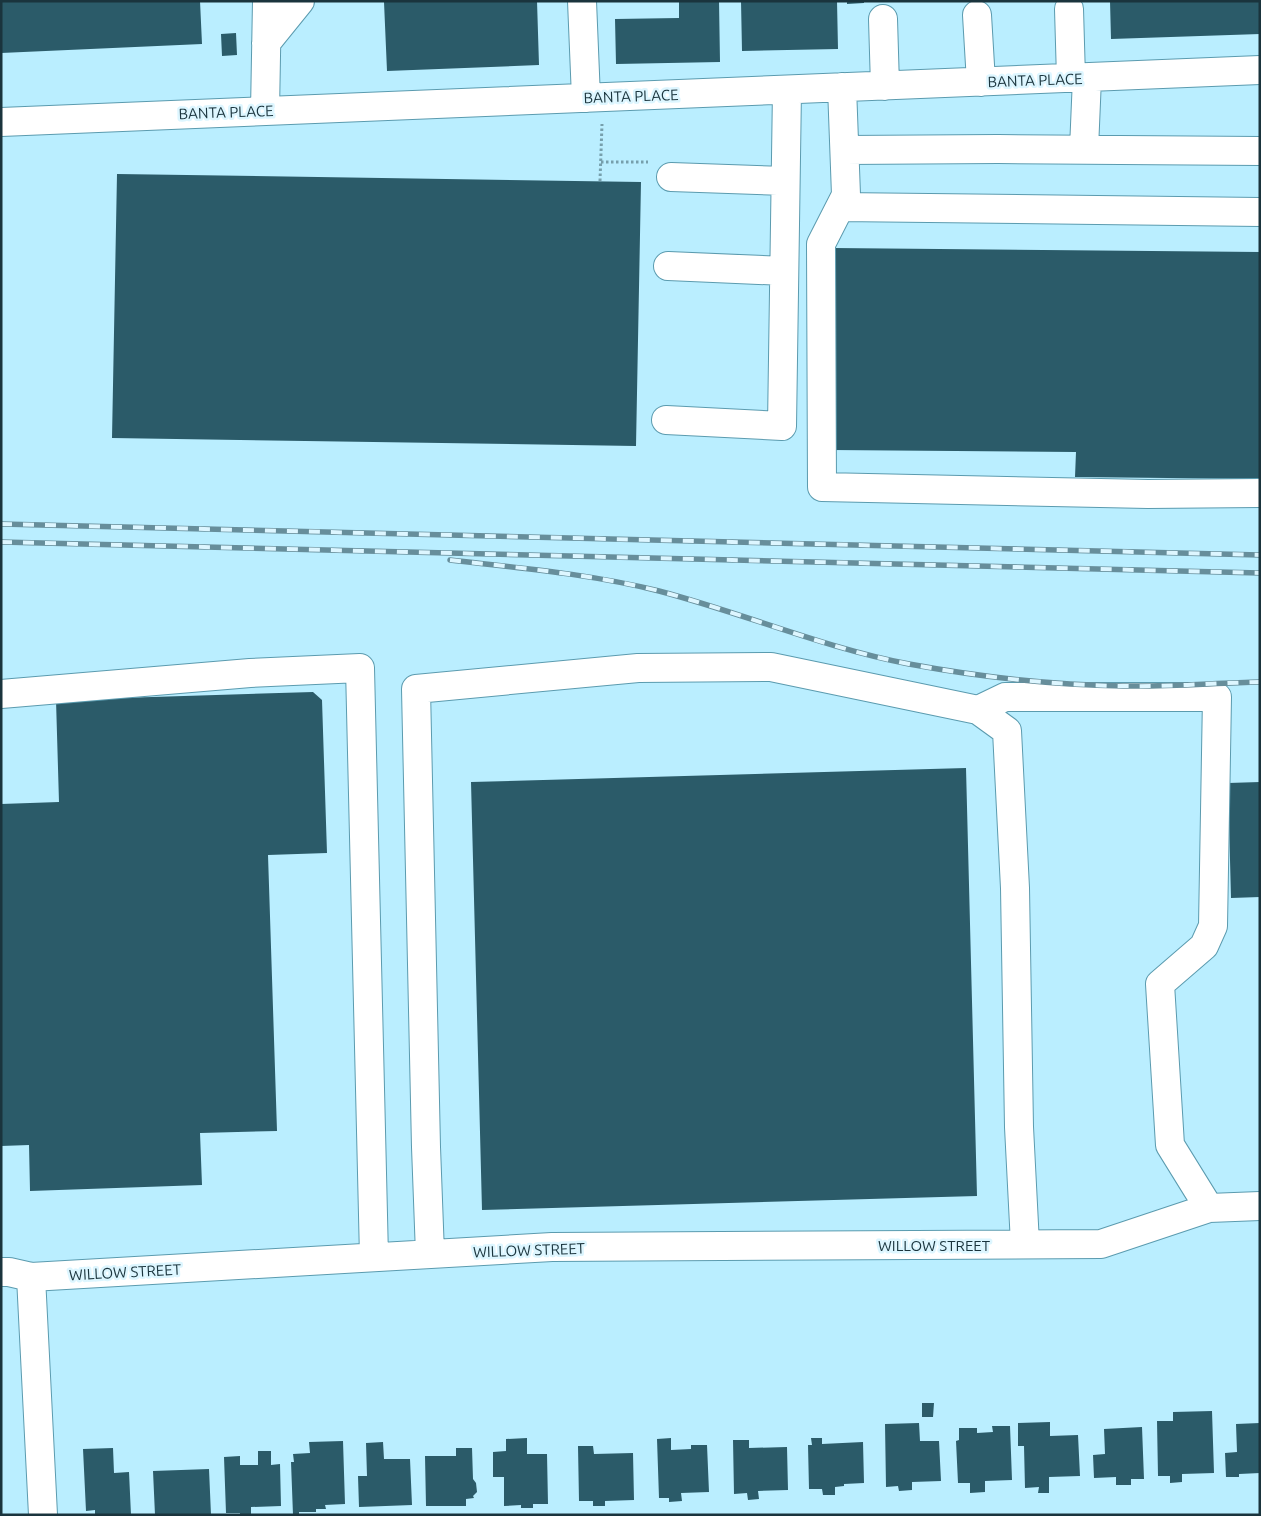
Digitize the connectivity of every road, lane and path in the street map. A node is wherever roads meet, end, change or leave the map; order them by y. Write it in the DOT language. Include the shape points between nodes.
graph roads {
  1 [pos="267,1"];
  2 [pos="300,1"];
  3 [pos="582,1"];
  4 [pos="1069,9"];
  5 [pos="977,15"];
  6 [pos="883,19"];
  7 [pos="266,43"];
  8 [pos="1260,70"];
  9 [pos="1079,78"];
  10 [pos="981,82"];
  11 [pos="885,86"];
  12 [pos="842,87"];
  13 [pos="787,90"];
  14 [pos="586,98"];
  15 [pos="265,111"];
  16 [pos="1,122"];
  17 [pos="602,124"];
  18 [pos="845,150"];
  19 [pos="1084,150"];
  20 [pos="1260,152"];
  21 [pos="601,162"];
  22 [pos="671,177"];
  23 [pos="600,181"];
  24 [pos="785,181"];
  25 [pos="840,207"];
  26 [pos="1260,212"];
  27 [pos="668,266"];
  28 [pos="784,271"];
  29 [pos="666,420"];
  30 [pos="1260,493"];
  31 [pos="1,694"];
  32 [pos="978,710"];
  33 [pos="1260,1206"];
  34 [pos="1208,1208"];
  35 [pos="1025,1244"];
  36 [pos="430,1254"];
  37 [pos="374,1257"];
  38 [pos="1,1272"];
  39 [pos="31,1277"];
  40 [pos="44,1515"];
  1 -- 7 [label="street"];
  2 -- 7 [label="street"];
  3 -- 14 [label="street"];
  4 -- 9 [label="street"];
  5 -- 10 [label="street"];
  6 -- 11 [label="street"];
  7 -- 15 [label="street"];
  8 -- 9 [label="street, BANTA PLACE"];
  9 -- 10 [label="street, BANTA PLACE"];
  9 -- 19 [label="street"];
  10 -- 11 [label="street, BANTA PLACE"];
  11 -- 12 [label="street, BANTA PLACE"];
  12 -- 13 [label="street, BANTA PLACE"];
  12 -- 18 [label="street"];
  13 -- 14 [label="street, BANTA PLACE"];
  13 -- 24 [label="street"];
  14 -- 15 [label="street, BANTA PLACE"];
  15 -- 16 [label="street, BANTA PLACE"];
  17 -- 21 [label="path"];
  18 -- 19 [label="street"];
  18 -- 25 [label="street" via="846,195"];
  19 -- 20 [label="street"];
  21 -- 22 [label="path" via="660,162 660,177"];
  21 -- 23 [label="path"];
  22 -- 24 [label="street"];
  24 -- 28 [label="street"];
  25 -- 26 [label="street"];
  25 -- 30 [label="street" via="821,244 822,487 1148,494"];
  27 -- 28 [label="street"];
  28 -- 29 [label="street" via="782,426"];
  31 -- 37 [label="street" via="250,672 360,668"];
  32 -- 34 [label="street" via="1006,697 1217,697 1213,926 1204,946 1160,984 1170,1145"];
  32 -- 35 [label="street" via="1007,731"];
  32 -- 36 [label="street" via="771,667 638,668 416,689"];
  33 -- 34 [label="street, WILLOW STREET"];
  34 -- 35 [label="street, WILLOW STREET" via="1101,1244"];
  35 -- 36 [label="street, WILLOW STREET" via="552,1247"];
  36 -- 37 [label="street, WILLOW STREET"];
  37 -- 39 [label="street, WILLOW STREET"];
  38 -- 39 [label="street, WILLOW STREET"];
  39 -- 40 [label="street"];
}
